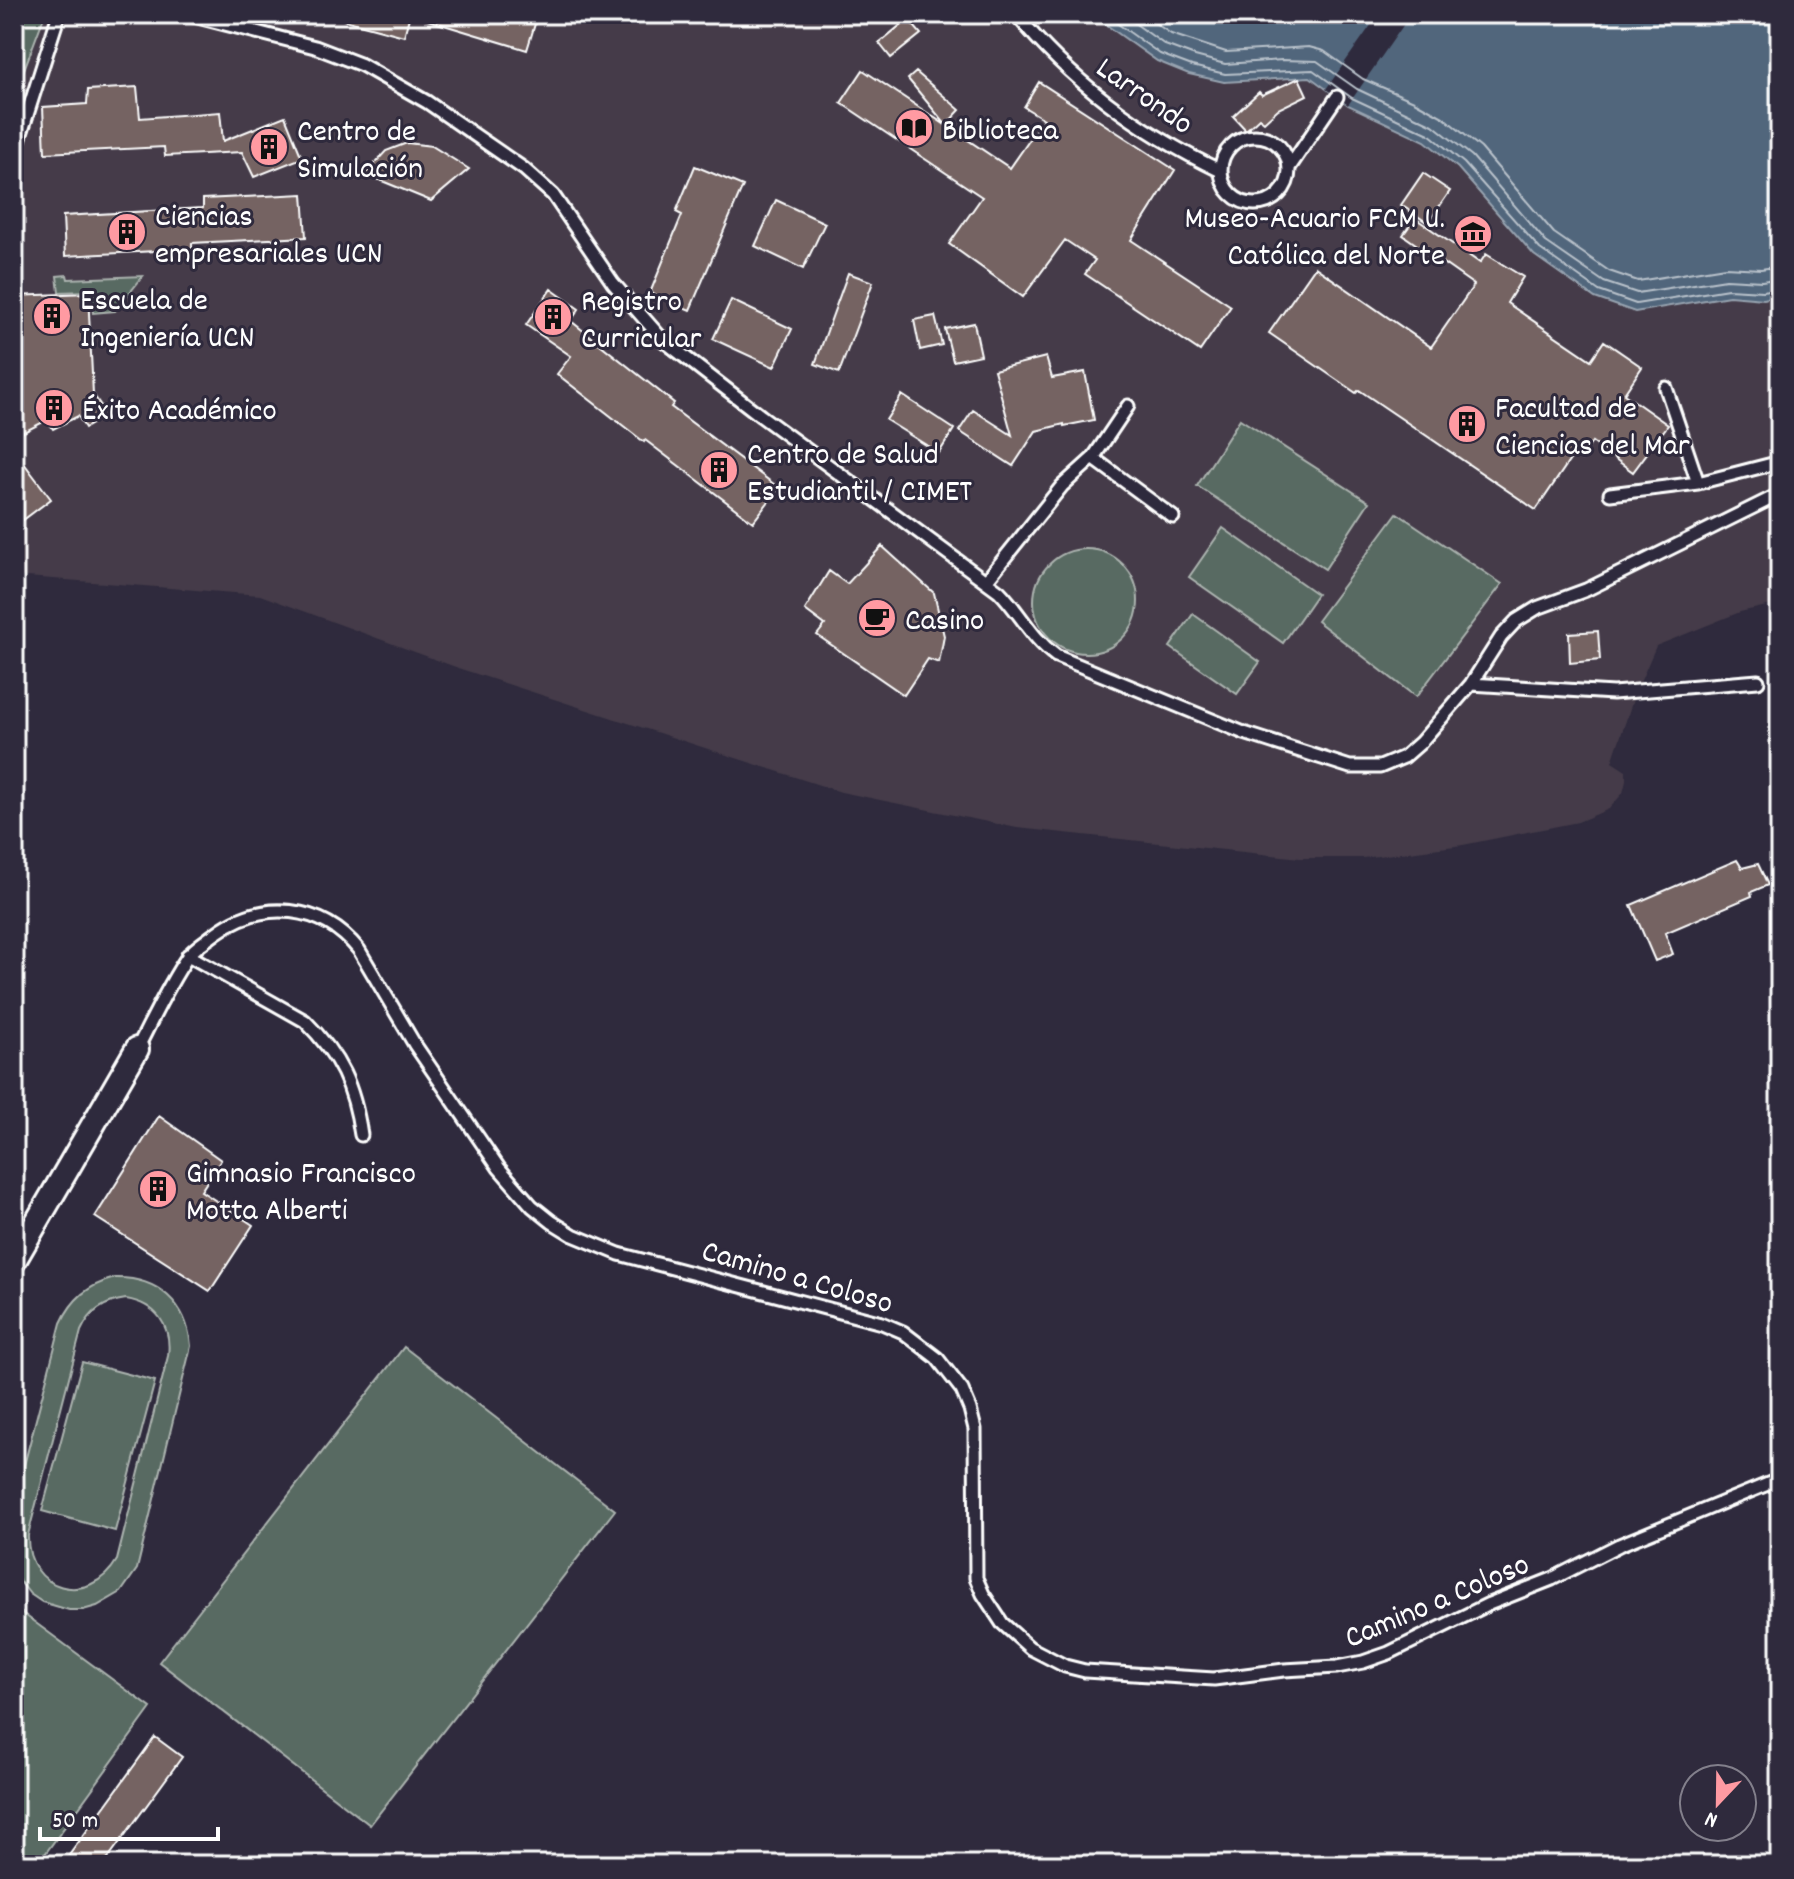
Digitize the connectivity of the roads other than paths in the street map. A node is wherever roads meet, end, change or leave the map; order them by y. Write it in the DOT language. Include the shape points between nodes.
graph roads {
  1 [pos="59,14"];
  2 [pos="186,14"];
  3 [pos="1016,14"];
  4 [pos="1337,97"];
  5 [pos="14,156"];
  6 [pos="1289,168"];
  7 [pos="1221,171"];
  8 [pos="1666,388"];
  9 [pos="1128,406"];
  10 [pos="1093,458"];
  11 [pos="1780,462"];
  12 [pos="1698,483"];
  13 [pos="1610,494"];
  14 [pos="1780,494"];
  15 [pos="1173,517"];
  16 [pos="986,581"];
  17 [pos="1758,681"];
  18 [pos="1471,684"];
  19 [pos="188,955"];
  20 [pos="137,1049"];
  21 [pos="361,1135"];
  22 [pos="14,1261"];
  23 [pos="1780,1479"];
  1 -- 5 [label="lane"];
  2 -- 16 [label="lane" via="315,47 362,65 524,169 553,195 613,283 663,340"];
  3 -- 7 [label="lane, Larrondo" via="1065,67 1121,114"];
  4 -- 6 [label="lane"];
  6 -- 7 [label="lane" via="1274,142 1249,136 1229,148"];
  6 -- 7 [label="lane" via="1281,192 1259,204 1234,196"];
  8 -- 12 [label="lane"];
  9 -- 10 [label="lane"];
  10 -- 15 [label="lane"];
  10 -- 16 [label="lane" via="1062,486"];
  11 -- 12 [label="lane"];
  12 -- 13 [label="lane"];
  14 -- 18 [label="lane" via="1586,590 1537,608 1501,637"];
  16 -- 18 [label="lane" via="1010,602 1034,638 1068,663 1244,733 1350,767 1380,767 1404,757"];
  17 -- 18 [label="lane" via="1613,693"];
  19 -- 20 [label="lane, Camino a Coloso"];
  19 -- 21 [label="lane" via="305,1021 319,1035 351,1085"];
  19 -- 23 [label="lane, Camino a Coloso" via="234,920 259,913 285,910 324,920 359,950 415,1045 499,1168 552,1222 619,1254 882,1323 922,1344 962,1390 975,1429 976,1578 983,1594 1014,1636 1065,1666 1214,1679 1363,1662 1619,1545"];
  20 -- 22 [label="street"];
}
